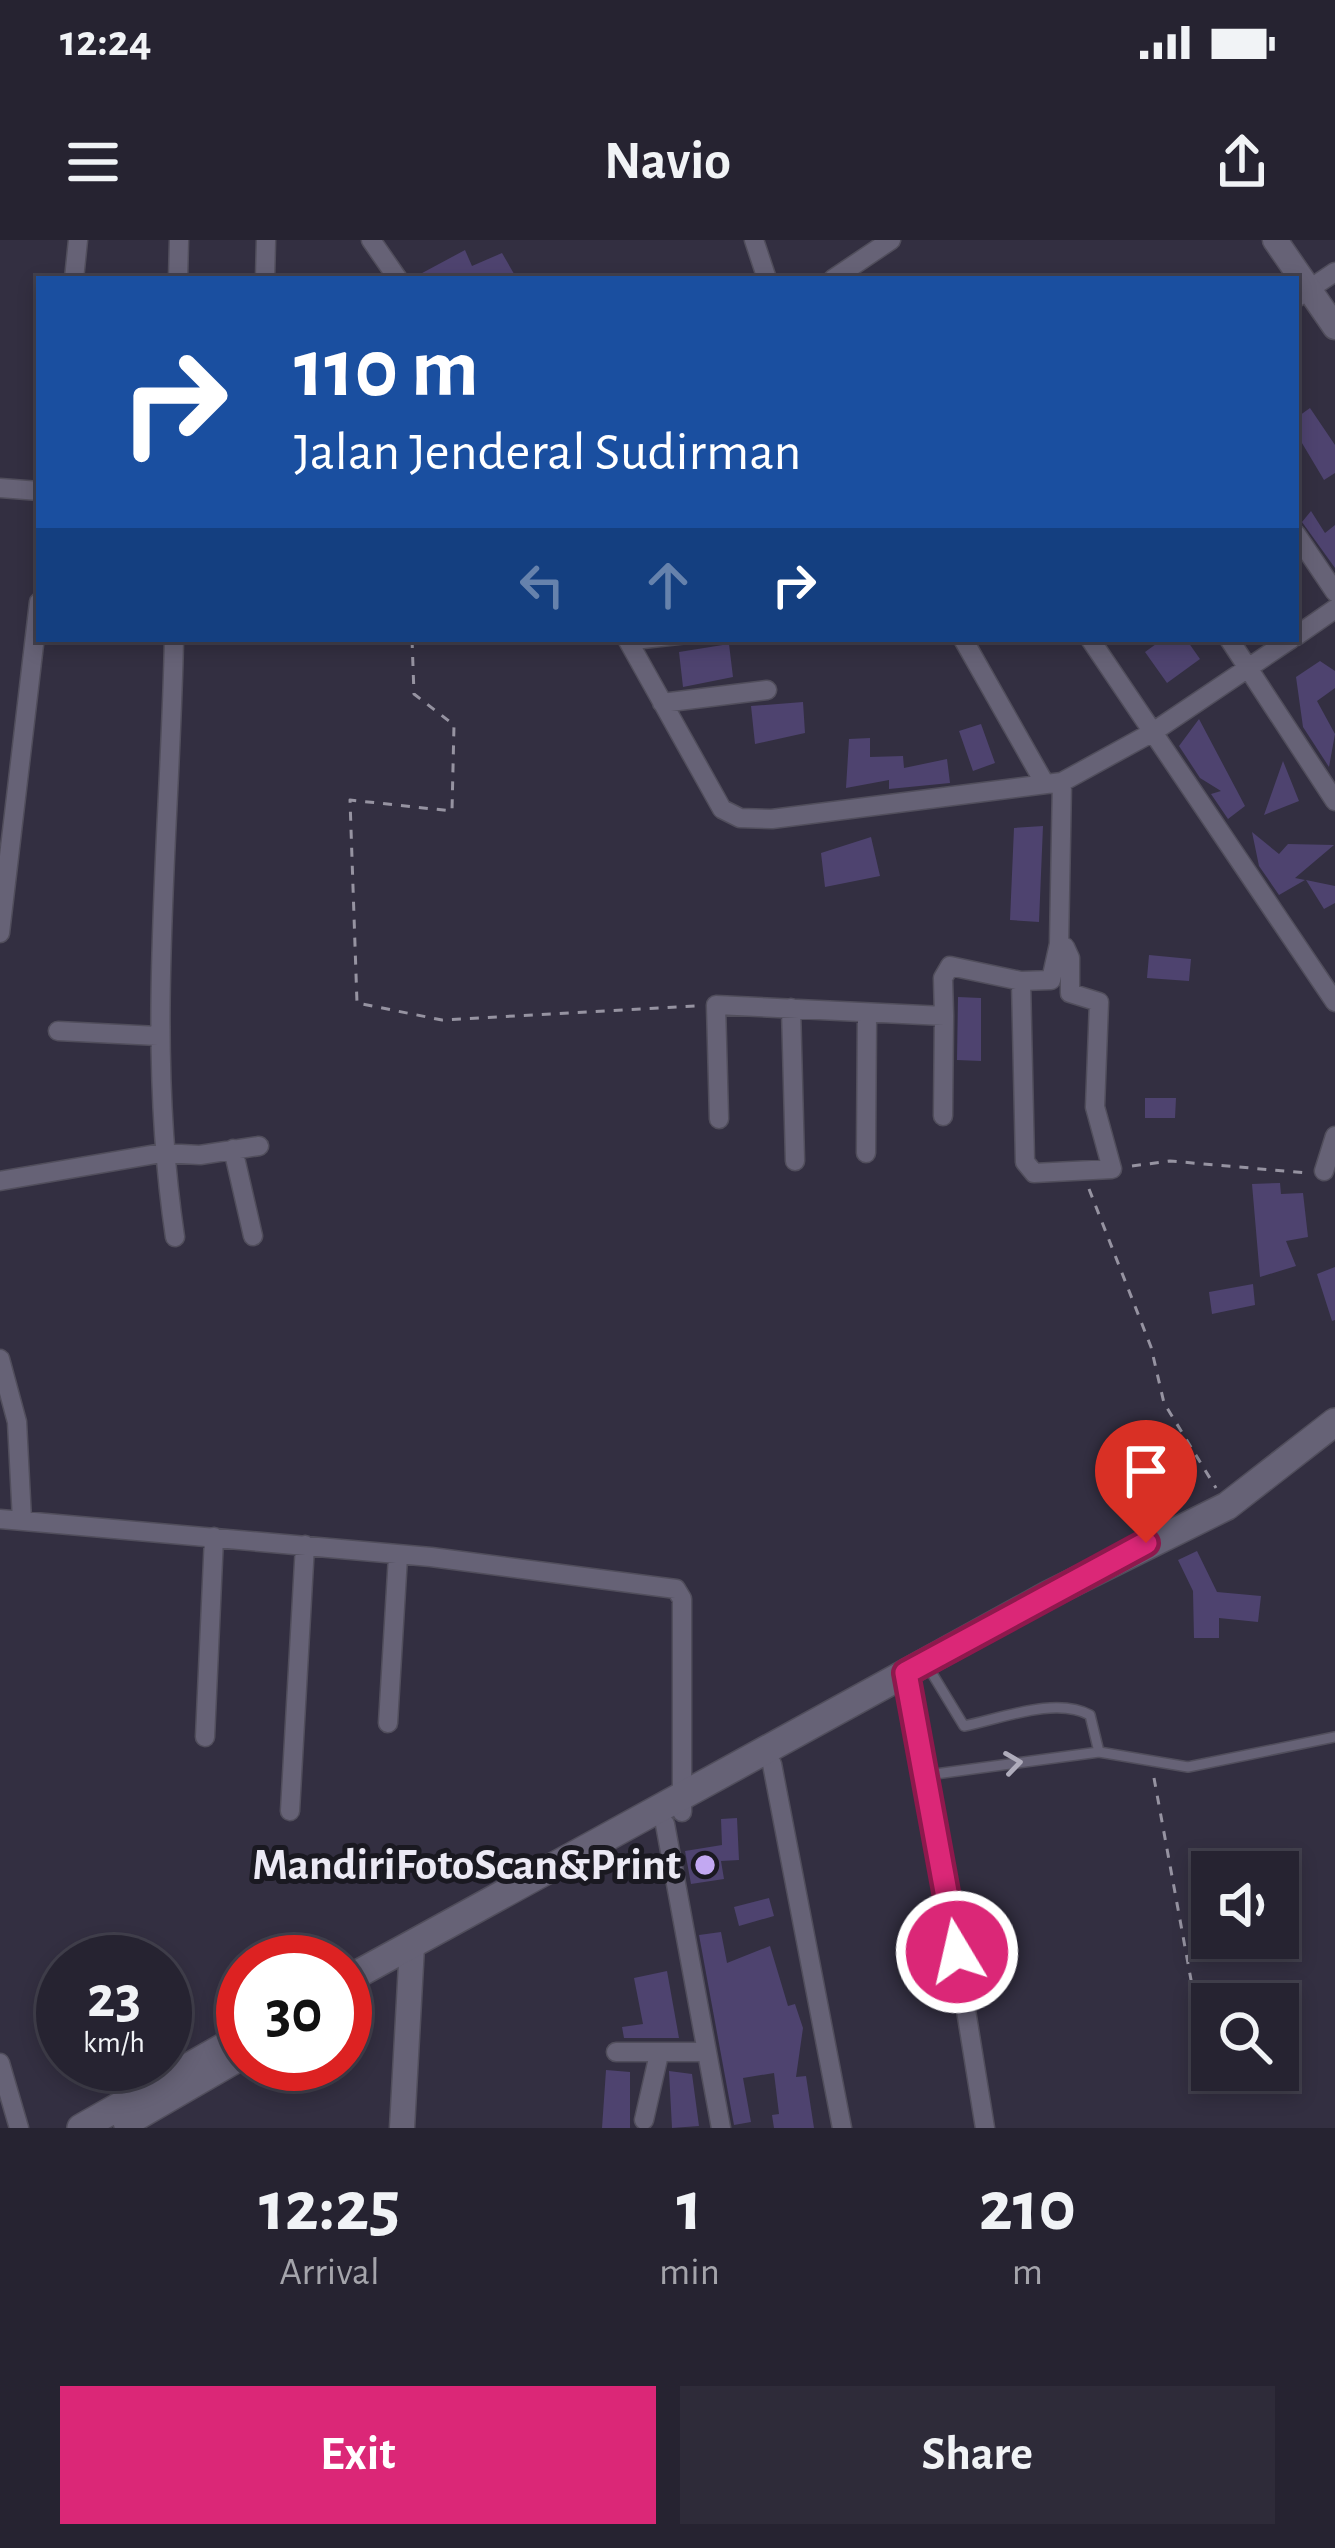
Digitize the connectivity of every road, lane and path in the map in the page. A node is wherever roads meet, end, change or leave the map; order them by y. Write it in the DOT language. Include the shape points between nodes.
graph roads {
  1 [pos="78,240"];
  2 [pos="178,240"];
  3 [pos="266,240"];
  4 [pos="371,240"];
  5 [pos="754,240"];
  6 [pos="891,240"];
  7 [pos="1275,240"];
  8 [pos="1335,272"];
  9 [pos="74,276"];
  10 [pos="178,276"];
  11 [pos="265,276"];
  12 [pos="396,276"];
  13 [pos="766,276"];
  14 [pos="837,276"];
  15 [pos="1293,276"];
  16 [pos="1302,294"];
  17 [pos="1335,327"];
  18 [pos="0,488"];
  19 [pos="36,491"];
  20 [pos="1299,538"];
  21 [pos="1335,592"];
  22 [pos="1335,609"];
  23 [pos="36,627"];
  24 [pos="1299,634"];
  25 [pos="174,642"];
  26 [pos="412,642"];
  27 [pos="628,642"];
  28 [pos="965,642"];
  29 [pos="1092,642"];
  30 [pos="1231,642"];
  31 [pos="1287,642"];
  32 [pos="1249,668"];
  33 [pos="767,690"];
  34 [pos="662,703"];
  35 [pos="1153,732"];
  36 [pos="1053,783"];
  37 [pos="1335,801"];
  38 [pos="0,933"];
  39 [pos="1059,944"];
  40 [pos="1021,981"];
  41 [pos="1335,1002"];
  42 [pos="716,1005"];
  43 [pos="790,1008"];
  44 [pos="867,1014"];
  45 [pos="944,1016"];
  46 [pos="58,1031"];
  47 [pos="158,1036"];
  48 [pos="943,1116"];
  49 [pos="719,1119"];
  50 [pos="1335,1136"];
  51 [pos="259,1146"];
  52 [pos="233,1150"];
  53 [pos="162,1153"];
  54 [pos="866,1153"];
  55 [pos="795,1161"];
  56 [pos="1112,1169"];
  57 [pos="1082,1171"];
  58 [pos="1324,1171"];
  59 [pos="0,1180"];
  60 [pos="253,1236"];
  61 [pos="175,1237"];
  62 [pos="0,1359"];
  63 [pos="1335,1422"];
  64 [pos="1227,1506"];
  65 [pos="0,1519"];
  66 [pos="22,1520"];
  67 [pos="214,1537"];
  68 [pos="1171,1537"];
  69 [pos="305,1545"];
  70 [pos="398,1556"];
  71 [pos="917,1678"];
  72 [pos="388,1724"];
  73 [pos="205,1737"];
  74 [pos="1335,1737"];
  75 [pos="1099,1752"];
  76 [pos="772,1764"];
  77 [pos="1156,1764"];
  78 [pos="928,1775"];
  79 [pos="290,1810"];
  80 [pos="675,1811"];
  81 [pos="412,1956"];
  82 [pos="372,1972"];
  83 [pos="372,1983"];
  84 [pos="1191,1983"];
  85 [pos="706,2051"];
  86 [pos="616,2052"];
  87 [pos="658,2054"];
  88 [pos="216,2057"];
  89 [pos="0,2063"];
  90 [pos="216,2071"];
  91 [pos="146,2111"];
  92 [pos="644,2120"];
  93 [pos="19,2128"];
  94 [pos="81,2128"];
  95 [pos="117,2128"];
  96 [pos="402,2128"];
  97 [pos="721,2128"];
  98 [pos="842,2128"];
  99 [pos="986,2128"];
  1 -- 9 [label="street"];
  2 -- 10 [label="street"];
  3 -- 11 [label="street"];
  4 -- 12 [label="street"];
  5 -- 13 [label="street"];
  6 -- 14 [label="street"];
  7 -- 15 [label="street"];
  8 -- 16 [label="street"];
  16 -- 17 [label="street"];
  18 -- 19 [label="street"];
  20 -- 21 [label="street"];
  22 -- 24 [label="street"];
  23 -- 38 [label="street"];
  25 -- 47 [label="street"];
  26 -- 42 [label="path" via="414,694 454,725 452,812 350,800 357,1003 442,1020"];
  27 -- 34 [label="street"];
  28 -- 36 [label="street"];
  29 -- 35 [label="street"];
  30 -- 32 [label="street"];
  31 -- 32 [label="street"];
  32 -- 35 [label="street"];
  32 -- 37 [label="street"];
  33 -- 34 [label="street"];
  34 -- 36 [label="street" via="711,795 740,818"];
  35 -- 36 [label="street"];
  35 -- 41 [label="street"];
  36 -- 39 [label="street"];
  39 -- 40 [label="street" via="1051,980"];
  39 -- 56 [label="street" via="1070,953 1070,993 1099,1002 1095,1107"];
  40 -- 45 [label="street" via="950,966"];
  40 -- 57 [label="street" via="1025,1162 1034,1173"];
  42 -- 43 [label="street"];
  42 -- 49 [label="street"];
  43 -- 44 [label="street"];
  43 -- 55 [label="street"];
  44 -- 45 [label="street"];
  44 -- 54 [label="street"];
  45 -- 48 [label="street"];
  46 -- 47 [label="street"];
  47 -- 53 [label="street"];
  50 -- 58 [label="street"];
  51 -- 52 [label="street"];
  52 -- 53 [label="street"];
  52 -- 60 [label="street"];
  53 -- 59 [label="street"];
  53 -- 61 [label="street"];
  56 -- 57 [label="street"];
  56 -- 58 [label="path" via="1170,1161"];
  57 -- 64 [label="path" via="1151,1347 1164,1402"];
  62 -- 66 [label="street" via="17,1422"];
  63 -- 64 [label="main road"];
  64 -- 68 [label="main road"];
  65 -- 66 [label="street"];
  66 -- 67 [label="street"];
  67 -- 69 [label="street"];
  67 -- 73 [label="street"];
  68 -- 71 [label="main road"];
  68 -- 71 [label="main road" via="1048,1595"];
  69 -- 70 [label="street"];
  69 -- 79 [label="street"];
  70 -- 72 [label="street"];
  70 -- 80 [label="street" via="679,1592"];
  71 -- 75 [label="lane" via="964,1726 1081,1710 1090,1715"];
  71 -- 76 [label="main road"];
  71 -- 78 [label="street"];
  71 -- 80 [label="main road"];
  74 -- 77 [label="lane" via="1189,1767"];
  75 -- 77 [label="lane"];
  78 -- 75 [label="lane, one-way"];
  76 -- 80 [label="main road"];
  76 -- 98 [label="street"];
  77 -- 84 [label="path"];
  78 -- 99 [label="street"];
  80 -- 81 [label="main road"];
  80 -- 85 [label="street"];
  81 -- 82 [label="main road"];
  81 -- 83 [label="main road"];
  81 -- 96 [label="street"];
  85 -- 87 [label="street"];
  85 -- 97 [label="street"];
  86 -- 87 [label="street"];
  87 -- 92 [label="street"];
  88 -- 91 [label="main road"];
  89 -- 93 [label="street"];
  90 -- 91 [label="main road"];
  91 -- 94 [label="main road"];
  91 -- 95 [label="main road"];
}
